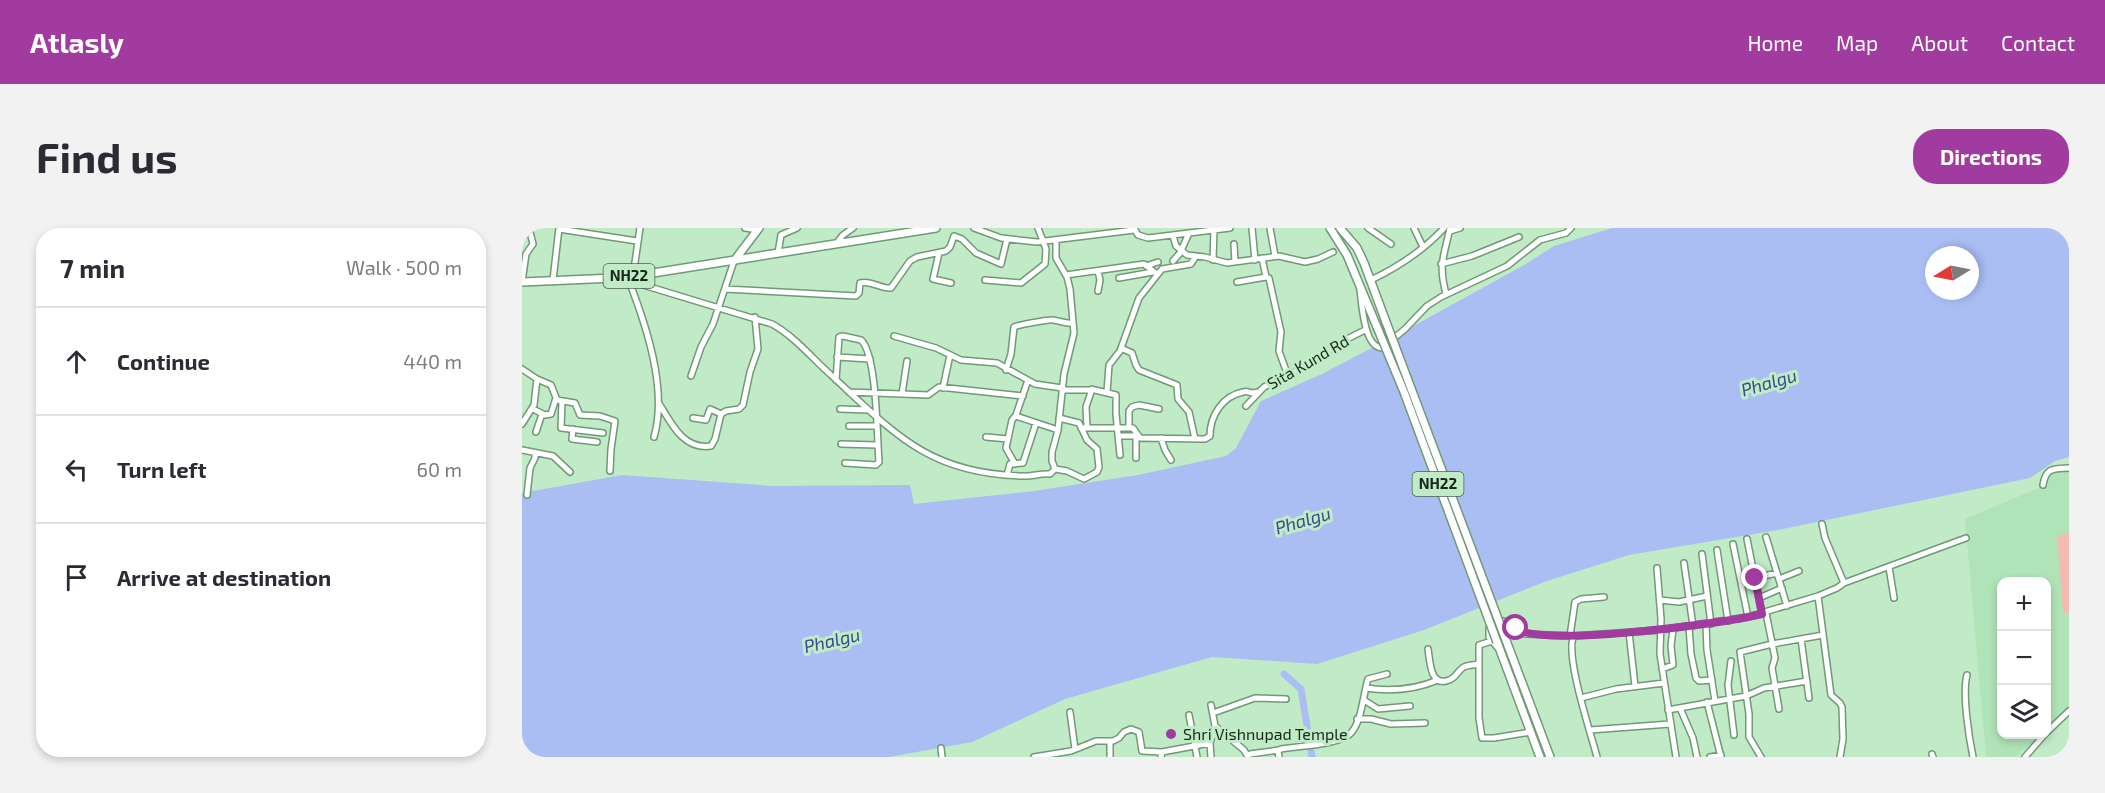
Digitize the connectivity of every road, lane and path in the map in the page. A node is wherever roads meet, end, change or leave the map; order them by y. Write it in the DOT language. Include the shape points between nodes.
graph roads {
  1 [pos="529,228"];
  2 [pos="610,228"];
  3 [pos="640,228"];
  4 [pos="745,228"];
  5 [pos="780,228"];
  6 [pos="796,228"];
  7 [pos="853,228"];
  8 [pos="936,228"];
  9 [pos="974,228"];
  10 [pos="1038,228"];
  11 [pos="1230,228"];
  12 [pos="1252,228"];
  13 [pos="1270,228"];
  14 [pos="1330,228"];
  15 [pos="1368,228"];
  16 [pos="1414,228"];
  17 [pos="1460,228"];
  18 [pos="1571,228"];
  19 [pos="559,229"];
  20 [pos="759,229"];
  21 [pos="1134,229"];
  22 [pos="1343,229"];
  23 [pos="1448,229"];
  24 [pos="577,230"];
  25 [pos="1214,230"];
  26 [pos="595,231"];
  27 [pos="889,232"];
  28 [pos="1190,234"];
  29 [pos="781,235"];
  30 [pos="609,236"];
  31 [pos="1173,236"];
  32 [pos="1519,237"];
  33 [pos="1007,239"];
  34 [pos="1056,240"];
  35 [pos="637,241"];
  36 [pos="1043,241"];
  37 [pos="836,244"];
  38 [pos="1234,244"];
  39 [pos="1391,244"];
  40 [pos="1423,247"];
  41 [pos="1179,251"];
  42 [pos="1333,252"];
  43 [pos="778,253"];
  44 [pos="939,253"];
  45 [pos="1196,256"];
  46 [pos="1275,256"];
  47 [pos="1262,258"];
  48 [pos="1212,260"];
  49 [pos="1255,260"];
  50 [pos="734,261"];
  51 [pos="1173,261"];
  52 [pos="1158,262"];
  53 [pos="1235,262"];
  54 [pos="1441,264"];
  55 [pos="1185,265"];
  56 [pos="1146,266"];
  57 [pos="1098,271"];
  58 [pos="1155,273"];
  59 [pos="1066,276"];
  60 [pos="1266,277"];
  61 [pos="630,278"];
  62 [pos="1119,278"];
  63 [pos="553,280"];
  64 [pos="985,280"];
  65 [pos="1371,280"];
  66 [pos="522,282"];
  67 [pos="1237,282"];
  68 [pos="951,283"];
  69 [pos="1359,283"];
  70 [pos="725,289"];
  71 [pos="1098,291"];
  72 [pos="1446,294"];
  73 [pos="719,306"];
  74 [pos="755,317"];
  75 [pos="1073,323"];
  76 [pos="1365,330"];
  77 [pos="894,336"];
  78 [pos="1121,348"];
  79 [pos="950,355"];
  80 [pos="837,357"];
  81 [pos="870,358"];
  82 [pos="907,361"];
  83 [pos="522,369"];
  84 [pos="1006,370"];
  85 [pos="691,376"];
  86 [pos="1288,376"];
  87 [pos="537,379"];
  88 [pos="837,380"];
  89 [pos="1028,380"];
  90 [pos="943,388"];
  91 [pos="1062,389"];
  92 [pos="1092,390"];
  93 [pos="849,392"];
  94 [pos="1107,392"];
  95 [pos="1257,392"];
  96 [pos="874,393"];
  97 [pos="902,394"];
  98 [pos="1023,396"];
  99 [pos="559,400"];
  100 [pos="660,405"];
  101 [pos="1246,406"];
  102 [pos="532,409"];
  103 [pos="840,409"];
  104 [pos="1159,409"];
  105 [pos="869,410"];
  106 [pos="542,414"];
  107 [pos="721,414"];
  108 [pos="1016,416"];
  109 [pos="876,417"];
  110 [pos="693,418"];
  111 [pos="1059,418"];
  112 [pos="1036,423"];
  113 [pos="522,424"];
  114 [pos="849,426"];
  115 [pos="876,426"];
  116 [pos="1084,428"];
  117 [pos="1117,428"];
  118 [pos="1129,428"];
  119 [pos="573,429"];
  120 [pos="1058,430"];
  121 [pos="536,432"];
  122 [pos="603,433"];
  123 [pos="1136,435"];
  124 [pos="1118,436"];
  125 [pos="654,437"];
  126 [pos="986,437"];
  127 [pos="1161,438"];
  128 [pos="1008,439"];
  129 [pos="1195,439"];
  130 [pos="597,442"];
  131 [pos="841,444"];
  132 [pos="878,445"];
  133 [pos="522,450"];
  134 [pos="535,453"];
  135 [pos="1120,455"];
  136 [pos="1136,458"];
  137 [pos="1171,460"];
  138 [pos="845,463"];
  139 [pos="1015,464"];
  140 [pos="2069,468"];
  141 [pos="1055,469"];
  142 [pos="570,471"];
  143 [pos="610,471"];
  144 [pos="1007,475"];
  145 [pos="2043,485"];
  146 [pos="527,495"];
  147 [pos="1822,524"];
  148 [pos="1766,537"];
  149 [pos="1966,538"];
  150 [pos="1747,539"];
  151 [pos="1733,544"];
  152 [pos="1717,550"];
  153 [pos="1702,554"];
  154 [pos="1684,563"];
  155 [pos="1889,567"];
  156 [pos="1658,568"];
  157 [pos="1798,571"];
  158 [pos="1778,576"];
  159 [pos="1755,578"];
  160 [pos="1844,583"];
  161 [pos="1782,588"];
  162 [pos="1707,596"];
  163 [pos="1818,596"];
  164 [pos="1604,597"];
  165 [pos="1759,598"];
  166 [pos="1894,598"];
  167 [pos="1660,600"];
  168 [pos="1689,600"];
  169 [pos="1787,606"];
  170 [pos="1764,613"];
  171 [pos="1748,617"];
  172 [pos="1728,621"];
  173 [pos="1708,624"];
  174 [pos="1691,627"];
  175 [pos="1673,629"];
  176 [pos="1660,630"];
  177 [pos="1629,632"];
  178 [pos="1823,635"];
  179 [pos="1572,636"];
  180 [pos="1801,639"];
  181 [pos="1495,642"];
  182 [pos="1772,644"];
  183 [pos="1428,649"];
  184 [pos="1731,661"];
  185 [pos="1479,664"];
  186 [pos="1662,669"];
  187 [pos="1387,674"];
  188 [pos="1967,675"];
  189 [pos="1438,680"];
  190 [pos="1712,680"];
  191 [pos="1807,681"];
  192 [pos="1664,683"];
  193 [pos="1775,686"];
  194 [pos="1635,687"];
  195 [pos="1366,688"];
  196 [pos="1746,696"];
  197 [pos="1581,698"];
  198 [pos="1730,698"];
  199 [pos="1809,698"];
  200 [pos="1286,699"];
  201 [pos="1364,700"];
  202 [pos="1715,701"];
  203 [pos="1707,702"];
  204 [pos="1211,705"];
  205 [pos="1410,706"];
  206 [pos="1680,708"];
  207 [pos="1779,709"];
  208 [pos="1668,710"];
  209 [pos="2069,711"];
  210 [pos="1070,712"];
  211 [pos="1213,713"];
  212 [pos="1190,715"];
  213 [pos="1357,719"];
  214 [pos="1425,723"];
  215 [pos="1670,724"];
  216 [pos="1215,726"];
  217 [pos="2051,729"];
  218 [pos="1590,730"];
  219 [pos="1531,732"];
  220 [pos="1734,735"];
  221 [pos="2041,739"];
  222 [pos="1110,741"];
  223 [pos="1210,743"];
  224 [pos="1195,747"];
  225 [pos="941,748"];
  226 [pos="1279,750"];
  227 [pos="1071,753"];
  228 [pos="1141,754"];
  229 [pos="1161,755"];
  230 [pos="1249,756"];
  231 [pos="1721,756"];
  232 [pos="942,757"];
  233 [pos="1035,757"];
  234 [pos="1110,757"];
  235 [pos="1197,757"];
  236 [pos="1211,757"];
  237 [pos="1279,757"];
  238 [pos="1540,757"];
  239 [pos="1550,757"];
  240 [pos="1597,757"];
  241 [pos="1676,757"];
  242 [pos="1697,757"];
  243 [pos="1710,757"];
  244 [pos="1761,757"];
  245 [pos="1840,757"];
  246 [pos="1973,757"];
  247 [pos="2025,757"];
  1 -- 66 [label="street" via="533,244 526,254"];
  2 -- 30 [label="street"];
  3 -- 35 [label="street"];
  4 -- 20 [label="street"];
  5 -- 29 [label="street"];
  6 -- 29 [label="street"];
  7 -- 37 [label="street"];
  8 -- 27 [label="main road, NH22"];
  9 -- 33 [label="street"];
  10 -- 36 [label="street"];
  11 -- 25 [label="street"];
  12 -- 49 [label="street"];
  13 -- 46 [label="street"];
  14 -- 69 [label="main road, NH22"];
  15 -- 39 [label="street"];
  16 -- 40 [label="street"];
  17 -- 23 [label="street"];
  18 -- 72 [label="street" via="1540,240 1507,266"];
  19 -- 24 [label="street"];
  19 -- 63 [label="street"];
  20 -- 50 [label="main road"];
  21 -- 31 [label="street" via="1144,238"];
  21 -- 34 [label="street"];
  22 -- 65 [label="main road, NH22" via="1357,248"];
  23 -- 40 [label="street"];
  23 -- 54 [label="street"];
  24 -- 26 [label="street"];
  25 -- 28 [label="street"];
  25 -- 48 [label="street"];
  26 -- 30 [label="street"];
  27 -- 37 [label="main road, NH22"];
  28 -- 31 [label="street"];
  28 -- 41 [label="street"];
  29 -- 43 [label="street"];
  30 -- 35 [label="street"];
  31 -- 41 [label="street"];
  32 -- 54 [label="street"];
  33 -- 36 [label="street"];
  33 -- 44 [label="street" via="1001,264 972,251 955,236 949,249"];
  34 -- 36 [label="street"];
  34 -- 59 [label="street" via="1056,258"];
  35 -- 61 [label="street"];
  36 -- 64 [label="street" via="1045,264 1021,283"];
  37 -- 43 [label="main road, NH22"];
  38 -- 53 [label="street"];
  40 -- 65 [label="street"];
  41 -- 45 [label="street"];
  41 -- 51 [label="street"];
  41 -- 55 [label="street"];
  42 -- 46 [label="street" via="1305,262"];
  43 -- 50 [label="main road, NH22"];
  44 -- 68 [label="street" via="933,279"];
  44 -- 70 [label="street" via="913,259 891,288 861,282 856,296"];
  45 -- 48 [label="street"];
  45 -- 55 [label="street"];
  46 -- 47 [label="street"];
  47 -- 49 [label="street"];
  47 -- 60 [label="street"];
  48 -- 53 [label="street"];
  49 -- 53 [label="street"];
  50 -- 61 [label="main road, NH22"];
  50 -- 70 [label="street"];
  52 -- 56 [label="street"];
  54 -- 72 [label="street"];
  55 -- 58 [label="street"];
  56 -- 57 [label="street"];
  56 -- 58 [label="street"];
  57 -- 59 [label="street"];
  57 -- 71 [label="street"];
  58 -- 62 [label="street"];
  58 -- 78 [label="street" via="1140,295"];
  59 -- 75 [label="street"];
  60 -- 67 [label="street"];
  60 -- 86 [label="street" via="1270,279 1281,332 1279,351"];
  61 -- 63 [label="main road, NH22"];
  61 -- 73 [label="street"];
  61 -- 100 [label="street" via="648,337"];
  63 -- 66 [label="main road, NH22"];
  65 -- 239 [label="main road, NH22, bridge"];
  69 -- 76 [label="street, Sita Kund Rd"];
  69 -- 181 [label="main road, NH22, bridge" via="1404,392"];
  70 -- 73 [label="street"];
  72 -- 76 [label="street" via="1426,306 1384,347 1375,347"];
  73 -- 74 [label="street"];
  73 -- 85 [label="street"];
  74 -- 88 [label="street" via="779,327"];
  74 -- 107 [label="street" via="758,349 742,405"];
  75 -- 84 [label="street" via="1049,319 1014,327"];
  75 -- 91 [label="street" via="1072,348"];
  76 -- 86 [label="street, Sita Kund Rd"];
  77 -- 79 [label="street"];
  78 -- 94 [label="street" via="1109,365"];
  78 -- 129 [label="street" via="1132,353 1139,370 1177,384 1178,399 1189,412"];
  79 -- 84 [label="street" via="966,361 997,363"];
  79 -- 90 [label="street"];
  80 -- 81 [label="street"];
  80 -- 81 [label="street" via="838,338 843,336 864,342"];
  80 -- 88 [label="street"];
  81 -- 96 [label="street"];
  82 -- 97 [label="street"];
  83 -- 87 [label="street"];
  84 -- 89 [label="street"];
  86 -- 95 [label="street, Sita Kund Rd"];
  87 -- 99 [label="street" via="551,385"];
  87 -- 102 [label="street"];
  88 -- 93 [label="street"];
  89 -- 91 [label="street"];
  89 -- 98 [label="street"];
  90 -- 97 [label="street" via="928,395"];
  90 -- 98 [label="street"];
  91 -- 92 [label="street"];
  91 -- 111 [label="street"];
  92 -- 94 [label="street"];
  92 -- 116 [label="street"];
  93 -- 96 [label="street"];
  93 -- 105 [label="street"];
  94 -- 117 [label="street" via="1116,395"];
  95 -- 101 [label="street, Sita Kund Rd"];
  95 -- 129 [label="street" via="1228,397 1215,414 1209,438"];
  96 -- 97 [label="street"];
  96 -- 109 [label="street"];
  98 -- 108 [label="street"];
  99 -- 106 [label="street" via="551,414"];
  99 -- 119 [label="street" via="560,427"];
  99 -- 143 [label="street" via="575,403 580,415 615,421"];
  100 -- 107 [label="street" via="681,438 707,447 713,444"];
  100 -- 125 [label="street"];
  102 -- 106 [label="street"];
  102 -- 113 [label="street"];
  103 -- 105 [label="street"];
  104 -- 118 [label="street" via="1132,406"];
  105 -- 109 [label="street"];
  106 -- 121 [label="street"];
  107 -- 110 [label="street" via="710,409 706,420"];
  108 -- 112 [label="street"];
  108 -- 128 [label="street"];
  109 -- 115 [label="street"];
  109 -- 144 [label="street" via="898,436 940,461"];
  111 -- 116 [label="street"];
  111 -- 120 [label="street"];
  112 -- 120 [label="street"];
  112 -- 139 [label="street" via="1023,463"];
  114 -- 115 [label="street"];
  115 -- 132 [label="street"];
  116 -- 117 [label="street"];
  116 -- 141 [label="street" via="1087,440 1097,449 1098,470 1084,479"];
  117 -- 118 [label="street"];
  117 -- 124 [label="street"];
  118 -- 123 [label="street"];
  119 -- 122 [label="street"];
  119 -- 130 [label="street" via="572,439"];
  120 -- 141 [label="street" via="1052,452"];
  123 -- 124 [label="street"];
  123 -- 127 [label="street"];
  123 -- 136 [label="street"];
  124 -- 135 [label="street"];
  126 -- 128 [label="street"];
  127 -- 129 [label="street"];
  127 -- 137 [label="street"];
  128 -- 139 [label="street" via="1006,450"];
  131 -- 132 [label="street"];
  132 -- 138 [label="street" via="878,464"];
  133 -- 134 [label="street"];
  134 -- 142 [label="street" via="553,456"];
  134 -- 146 [label="street"];
  139 -- 144 [label="street" via="1010,464"];
  140 -- 145 [label="street" via="2051,470"];
  141 -- 144 [label="street" via="1050,474"];
  147 -- 160 [label="street"];
  148 -- 158 [label="street"];
  149 -- 155 [label="street"];
  150 -- 159 [label="street"];
  151 -- 171 [label="street"];
  152 -- 172 [label="street"];
  153 -- 162 [label="street"];
  154 -- 168 [label="street"];
  155 -- 160 [label="street"];
  155 -- 166 [label="street"];
  156 -- 167 [label="street"];
  157 -- 158 [label="street"];
  158 -- 159 [label="street"];
  158 -- 161 [label="street"];
  159 -- 165 [label="street"];
  160 -- 163 [label="street"];
  161 -- 165 [label="street"];
  161 -- 169 [label="street"];
  162 -- 168 [label="street"];
  162 -- 173 [label="street"];
  163 -- 169 [label="street"];
  163 -- 178 [label="street"];
  164 -- 179 [label="street" via="1575,602"];
  165 -- 170 [label="street"];
  167 -- 168 [label="street"];
  167 -- 176 [label="street"];
  168 -- 174 [label="street"];
  169 -- 170 [label="street"];
  170 -- 171 [label="street"];
  170 -- 182 [label="street"];
  171 -- 172 [label="street"];
  172 -- 173 [label="street"];
  173 -- 174 [label="street"];
  173 -- 190 [label="street"];
  174 -- 175 [label="street"];
  174 -- 190 [label="street" via="1696,678"];
  175 -- 176 [label="street"];
  175 -- 186 [label="street" via="1673,665"];
  176 -- 177 [label="street"];
  176 -- 186 [label="street"];
  177 -- 179 [label="street"];
  177 -- 194 [label="street"];
  178 -- 180 [label="street"];
  178 -- 245 [label="street" via="1831,695 1842,707"];
  179 -- 181 [label="street" via="1525,634 1502,621 1489,628 1489,637"];
  179 -- 197 [label="street" via="1572,661"];
  180 -- 182 [label="street"];
  180 -- 191 [label="street"];
  181 -- 185 [label="street" via="1479,645"];
  181 -- 219 [label="main road"];
  182 -- 193 [label="street"];
  182 -- 196 [label="street" via="1740,652"];
  183 -- 189 [label="street" via="1432,673"];
  184 -- 198 [label="street"];
  185 -- 189 [label="street" via="1463,668 1450,680"];
  185 -- 219 [label="street" via="1482,738"];
  186 -- 192 [label="street"];
  187 -- 195 [label="street" via="1371,678"];
  188 -- 246 [label="street"];
  189 -- 195 [label="street" via="1416,689"];
  190 -- 202 [label="street"];
  191 -- 193 [label="street"];
  191 -- 199 [label="street"];
  192 -- 194 [label="street"];
  192 -- 208 [label="street"];
  193 -- 196 [label="street"];
  193 -- 207 [label="street"];
  194 -- 197 [label="street"];
  195 -- 201 [label="street"];
  196 -- 198 [label="street"];
  196 -- 244 [label="street" via="1749,736"];
  197 -- 218 [label="street"];
  198 -- 202 [label="street"];
  198 -- 220 [label="street"];
  200 -- 211 [label="street" via="1255,698"];
  201 -- 205 [label="street" via="1378,709"];
  201 -- 213 [label="street"];
  202 -- 203 [label="street"];
  203 -- 206 [label="street"];
  203 -- 231 [label="street"];
  204 -- 211 [label="street"];
  206 -- 208 [label="street"];
  206 -- 242 [label="street"];
  208 -- 215 [label="street"];
  209 -- 217 [label="street"];
  210 -- 227 [label="street"];
  211 -- 216 [label="street"];
  212 -- 224 [label="street"];
  213 -- 214 [label="street"];
  213 -- 226 [label="street" via="1347,736"];
  215 -- 218 [label="street"];
  215 -- 241 [label="street"];
  216 -- 223 [label="street"];
  216 -- 230 [label="street"];
  218 -- 240 [label="street"];
  219 -- 238 [label="main road"];
  221 -- 247 [label="street"];
  222 -- 227 [label="street" via="1096,741"];
  222 -- 228 [label="street" via="1134,729 1139,732"];
  222 -- 234 [label="street"];
  223 -- 224 [label="street"];
  223 -- 236 [label="street"];
  224 -- 229 [label="street"];
  224 -- 235 [label="street"];
  225 -- 232 [label="street"];
  226 -- 230 [label="street"];
  226 -- 237 [label="street"];
  227 -- 233 [label="street"];
  228 -- 229 [label="street"];
  231 -- 243 [label="street"];
}
